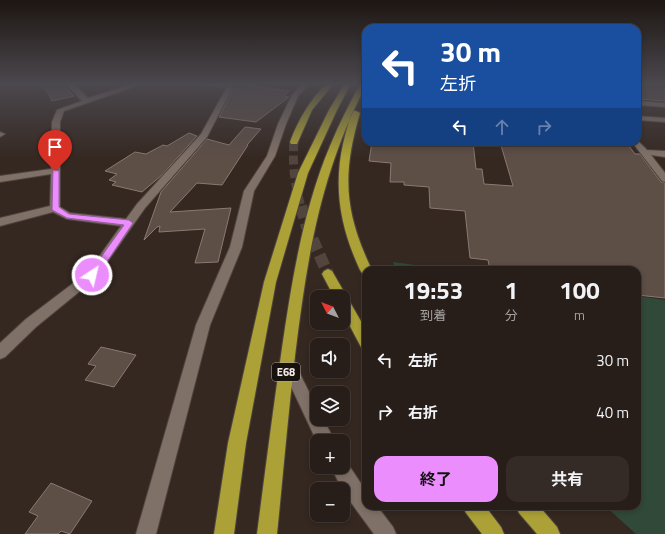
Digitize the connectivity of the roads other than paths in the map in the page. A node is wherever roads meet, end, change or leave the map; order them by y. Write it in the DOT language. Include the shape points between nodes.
graph roads {
  1 [pos="67,108"];
  2 [pos="218,108"];
  3 [pos="289,108"];
  4 [pos="309,108"];
  5 [pos="333,108"];
  6 [pos="350,108"];
  7 [pos="357,108"];
  8 [pos="641,118"];
  9 [pos="665,120"];
  10 [pos="294,142"];
  11 [pos="639,146"];
  12 [pos="644,152"];
  13 [pos="665,154"];
  14 [pos="55,171"];
  15 [pos="0,179"];
  16 [pos="665,179"];
  17 [pos="55,208"];
  18 [pos="0,222"];
  19 [pos="129,223"];
  20 [pos="364,266"];
  21 [pos="328,274"];
  22 [pos="337,290"];
  23 [pos="350,314"];
  24 [pos="362,336"];
  25 [pos="0,352"];
  26 [pos="287,363"];
  27 [pos="322,434"];
  28 [pos="344,474"];
  29 [pos="362,501"];
  30 [pos="368,510"];
  31 [pos="476,510"];
  32 [pos="529,510"];
  33 [pos="146,534"];
  34 [pos="224,534"];
  35 [pos="267,534"];
  36 [pos="386,534"];
  37 [pos="494,534"];
  38 [pos="550,534"];
  1 -- 14 [label="street" via="61,110 56,122"];
  2 -- 19 [label="street" via="204,134"];
  3 -- 33 [label="street" via="271,156 249,191 236,246 203,325"];
  4 -- 10 [label="highway"];
  5 -- 34 [label="highway" via="303,173 270,282 236,443"];
  6 -- 26 [label="highway, E68" via="334,147 313,211 296,287"];
  7 -- 20 [label="highway" via="345,151 342,201 348,227"];
  8 -- 9 [label="street"];
  11 -- 12 [label="street"];
  12 -- 13 [label="street"];
  12 -- 16 [label="street"];
  14 -- 15 [label="street"];
  14 -- 17 [label="street"];
  17 -- 18 [label="street"];
  17 -- 19 [label="street" via="67,216"];
  19 -- 25 [label="street" via="92,275 31,323"];
  21 -- 22 [label="highway"];
  23 -- 24 [label="highway"];
  26 -- 27 [label="street"];
  26 -- 35 [label="highway, E68"];
  28 -- 29 [label="street"];
  30 -- 36 [label="street"];
  31 -- 37 [label="highway"];
  32 -- 38 [label="highway"];
}
